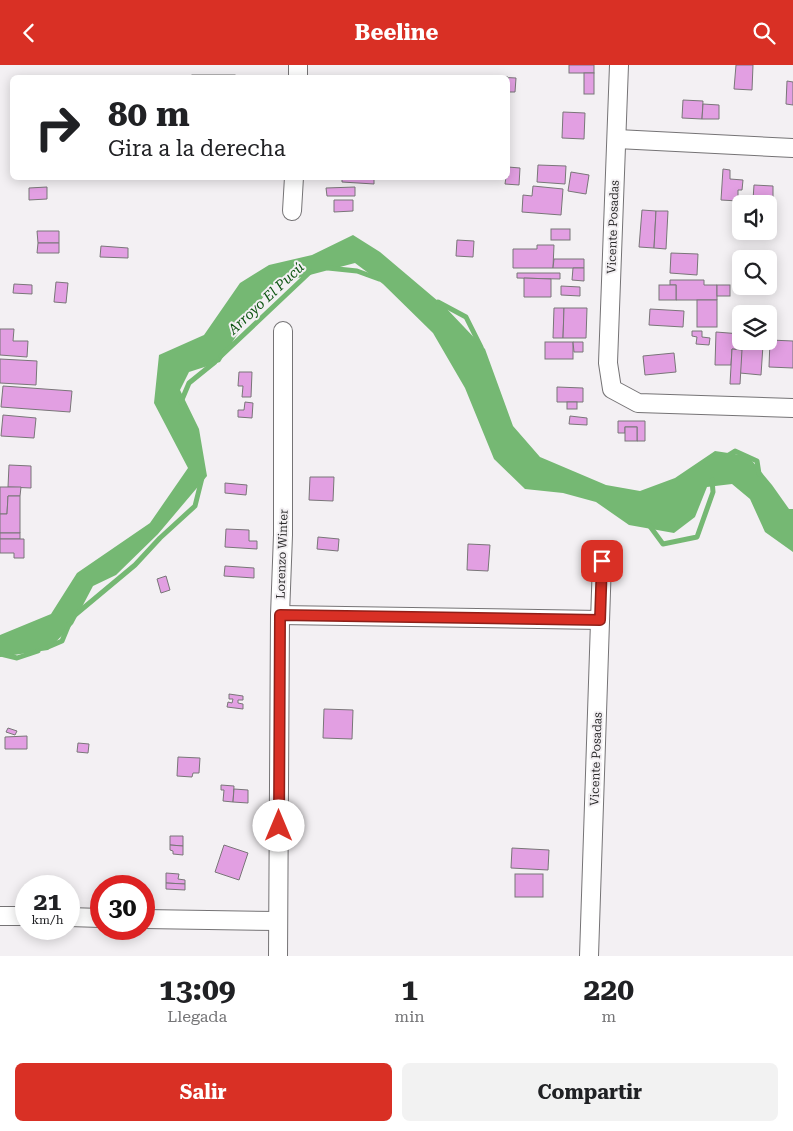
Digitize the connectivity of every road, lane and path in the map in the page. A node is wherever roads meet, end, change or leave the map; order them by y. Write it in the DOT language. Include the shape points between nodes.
graph roads {
  1 [pos="619,65"];
  2 [pos="617,139"];
  3 [pos="793,148"];
  4 [pos="294,180"];
  5 [pos="292,211"];
  6 [pos="283,331"];
  7 [pos="793,408"];
  8 [pos="602,561"];
  9 [pos="280,615"];
  10 [pos="600,620"];
  11 [pos="0,915"];
  12 [pos="15,916"];
  13 [pos="155,919"];
  14 [pos="278,921"];
  15 [pos="278,956"];
  16 [pos="589,956"];
  1 -- 2 [label="street, Vicente Posadas"];
  2 -- 3 [label="street"];
  2 -- 7 [label="street, Vicente Posadas" via="608,363 612,389 638,403"];
  4 -- 5 [label="street"];
  6 -- 9 [label="street, Lorenzo Winter"];
  8 -- 10 [label="street, Vicente Posadas"];
  9 -- 10 [label="street"];
  9 -- 14 [label="street, Lorenzo Winter"];
  10 -- 16 [label="street, Vicente Posadas"];
  11 -- 12 [label="street"];
  13 -- 14 [label="street"];
  14 -- 15 [label="street, Lorenzo Winter"];
}
